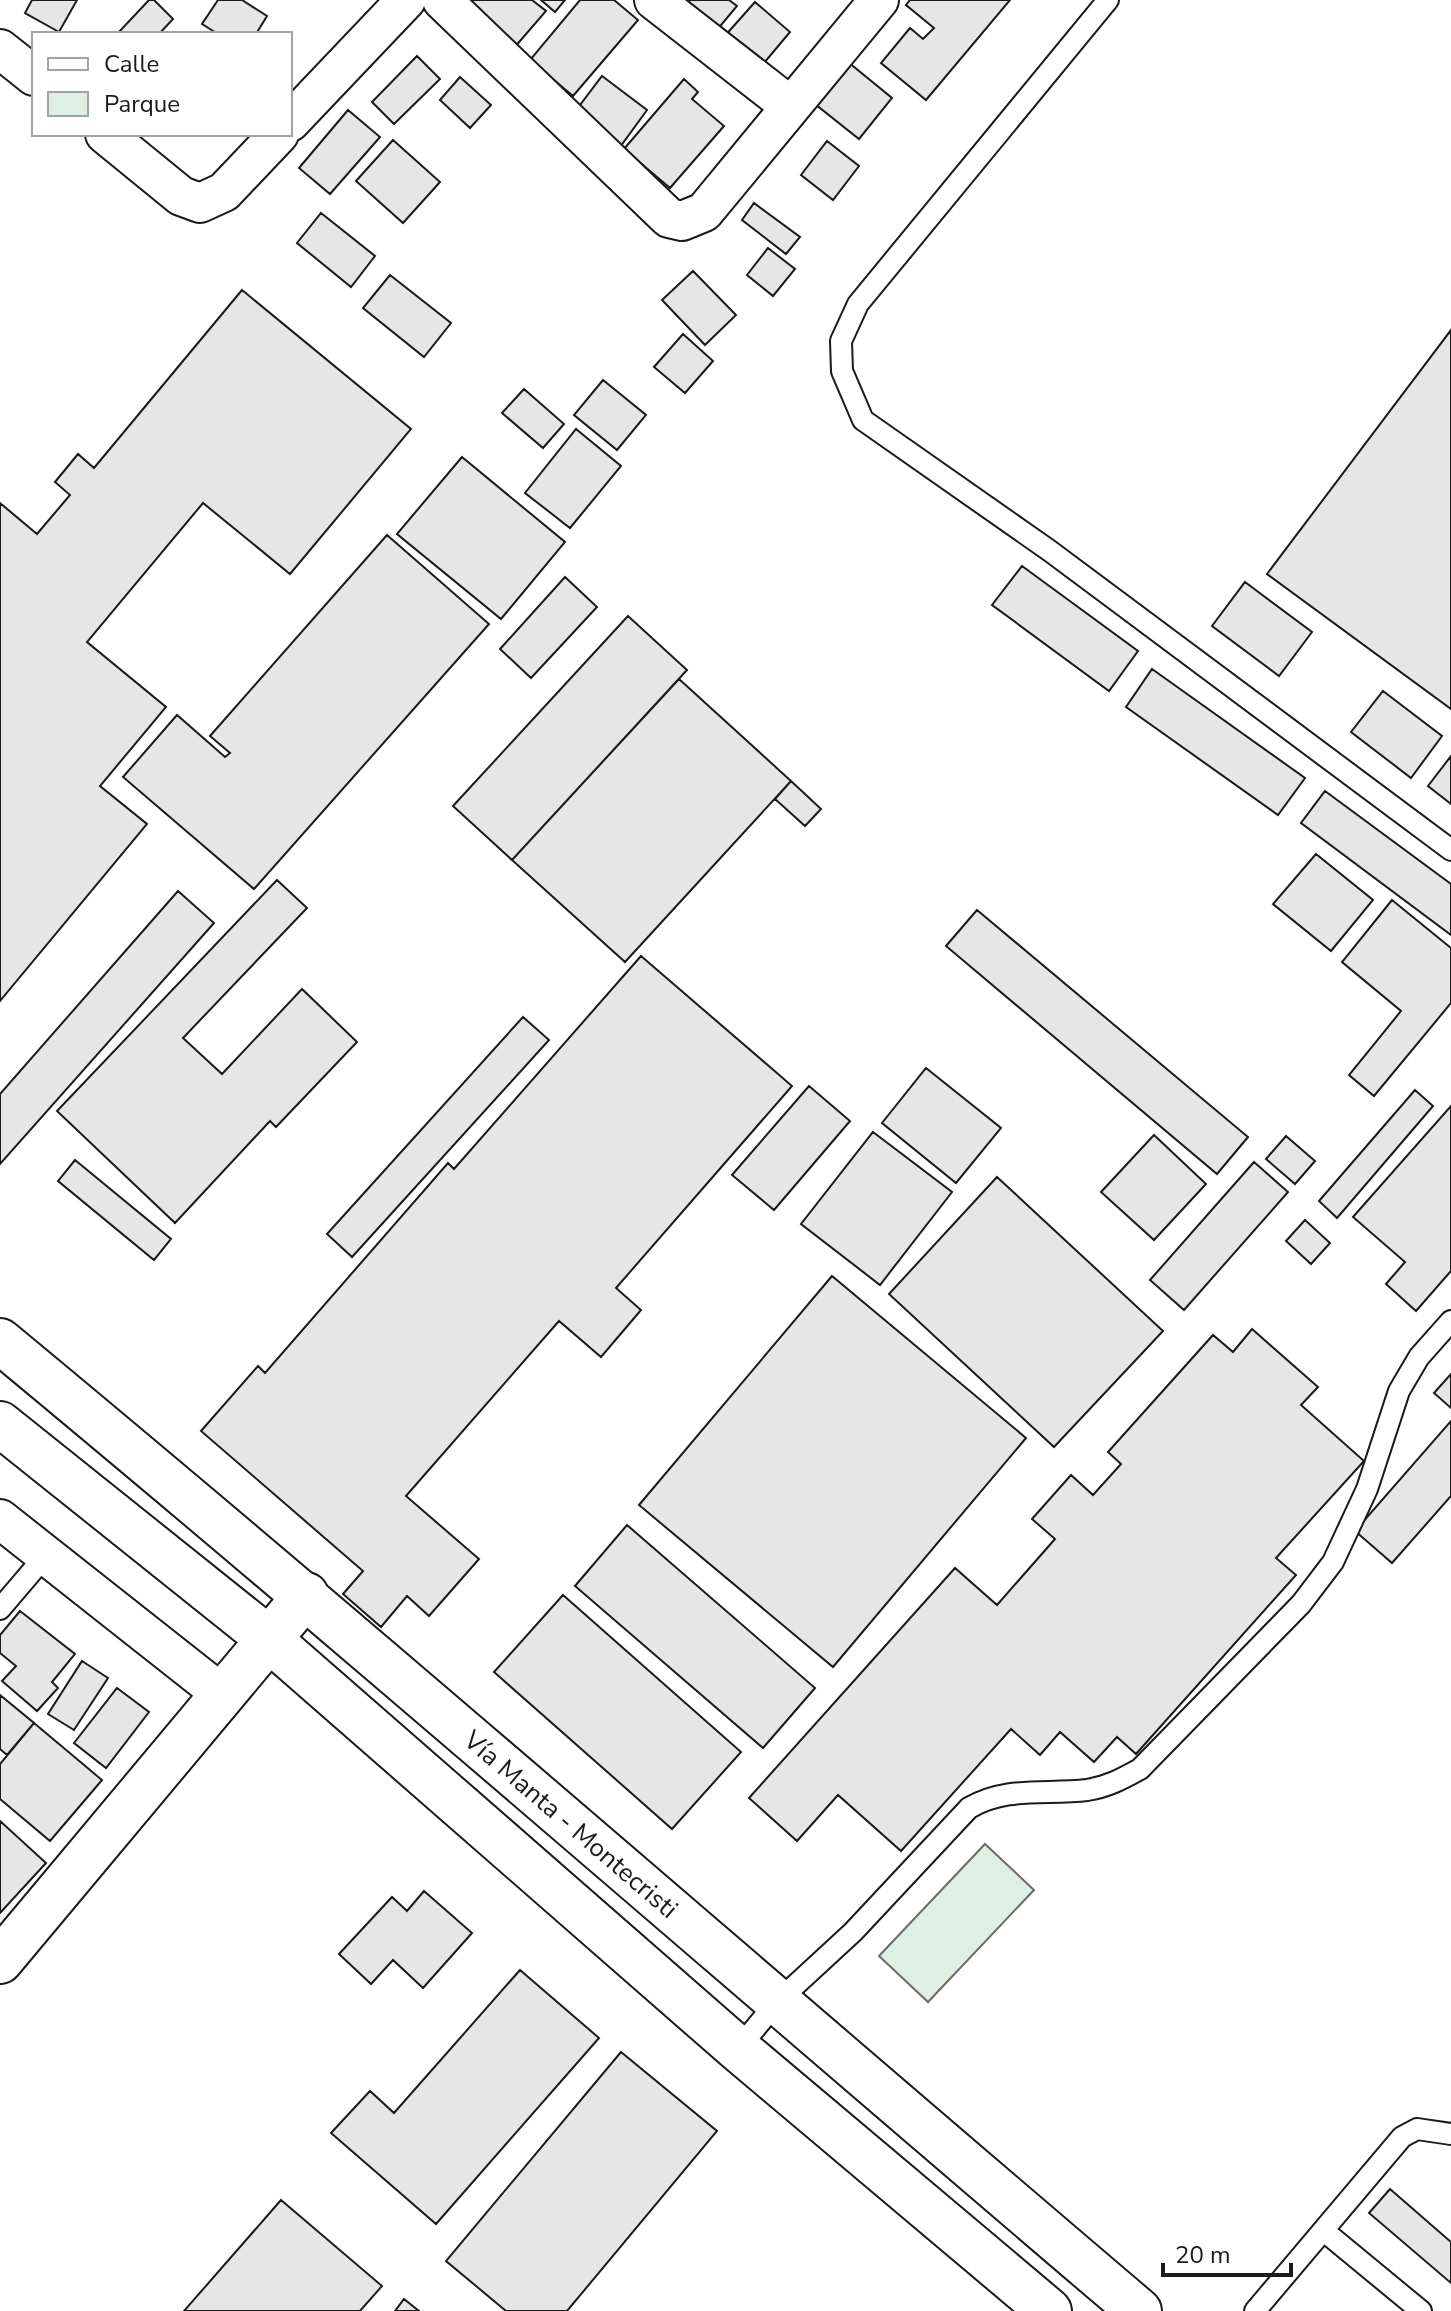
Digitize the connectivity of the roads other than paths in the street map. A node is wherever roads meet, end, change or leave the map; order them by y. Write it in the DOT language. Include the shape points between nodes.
graph roads {
  1 [pos="406,0"];
  2 [pos="442,0"];
  3 [pos="654,0"];
  4 [pos="879,0"];
  5 [pos="1108,0"];
  6 [pos="0,49"];
  7 [pos="32,74"];
  8 [pos="790,106"];
  9 [pos="292,120"];
  10 [pos="107,136"];
  11 [pos="277,136"];
  12 [pos="1451,850"];
  13 [pos="1451,1321"];
  14 [pos="0,1341"];
  15 [pos="0,1424"];
  16 [pos="0,1519"];
  17 [pos="46,1555"];
  18 [pos="306,1595"];
  19 [pos="0,1609"];
  20 [pos="270,1640"];
  21 [pos="223,1695"];
  22 [pos="0,1961"];
  23 [pos="776,2003"];
  24 [pos="738,2049"];
  25 [pos="1451,2134"];
  26 [pos="1324,2231"];
  27 [pos="1265,2308"];
  28 [pos="1049,2311"];
  29 [pos="1139,2311"];
  30 [pos="1421,2311"];
  1 -- 9 [label="street"];
  2 -- 8 [label="street" via="669,218 682,221 704,212"];
  3 -- 8 [label="street"];
  4 -- 8 [label="street"];
  5 -- 12 [label="lane" via="858,304 841,341 842,371 863,420 1050,551"];
  6 -- 7 [label="street"];
  10 -- 11 [label="street" via="181,196 200,203 224,192"];
  13 -- 23 [label="lane" via="1419,1357 1399,1391 1367,1489 1333,1562 1301,1604 1140,1769 1114,1784 1015,1792 988,1797 969,1808 853,1932"];
  14 -- 18 [label="main road, Vía Manta - Montecristi"];
  15 -- 20 [label="main road"];
  16 -- 17 [label="street"];
  17 -- 19 [label="lane"];
  17 -- 21 [label="street"];
  18 -- 20 [label="main road"];
  18 -- 23 [label="main road, Vía Manta - Montecristi"];
  20 -- 21 [label="main road"];
  20 -- 24 [label="main road"];
  21 -- 22 [label="main road"];
  23 -- 24 [label="lane"];
  23 -- 29 [label="main road, Vía Manta - Montecristi"];
  24 -- 28 [label="main road"];
  25 -- 26 [label="lane" via="1417,2129 1402,2137"];
  26 -- 27 [label="lane"];
  26 -- 30 [label="lane"];
}
